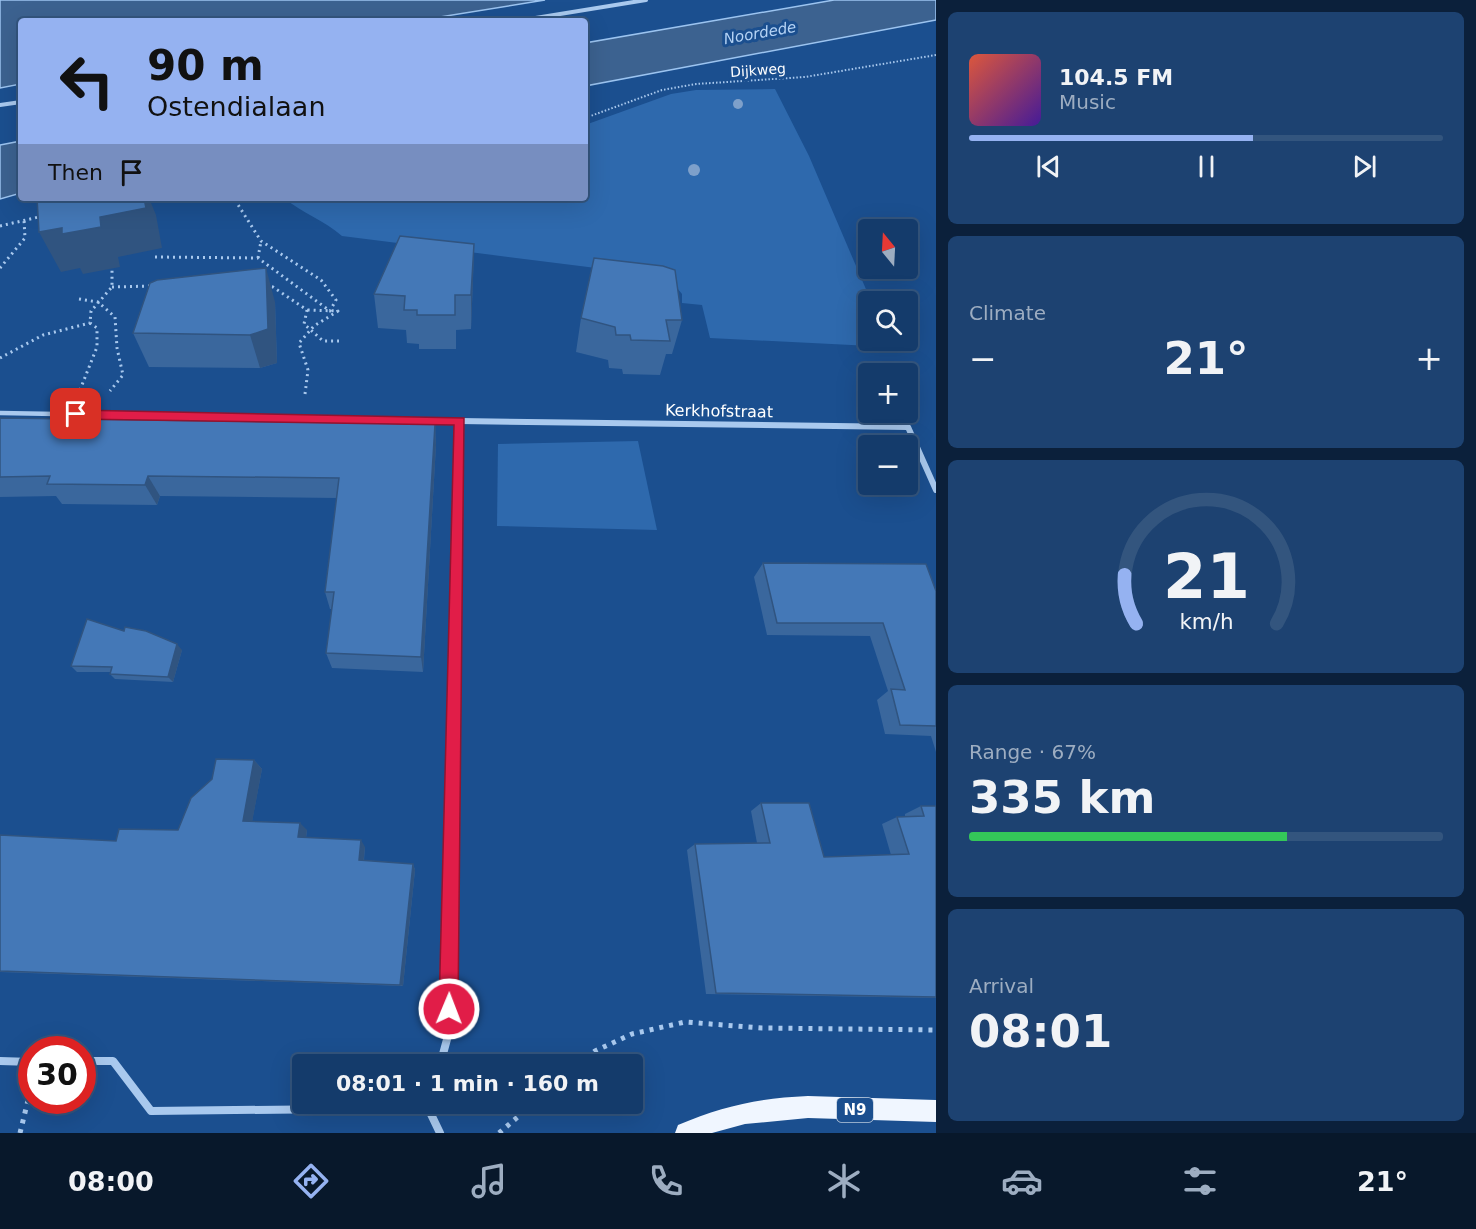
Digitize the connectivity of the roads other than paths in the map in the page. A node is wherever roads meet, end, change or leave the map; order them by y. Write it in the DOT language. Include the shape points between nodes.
graph roads {
  1 [pos="646,0"];
  2 [pos="535,18"];
  3 [pos="18,102"];
  4 [pos="0,105"];
  5 [pos="0,413"];
  6 [pos="460,421"];
  7 [pos="936,490"];
  8 [pos="443,1054"];
  9 [pos="0,1061"];
  10 [pos="96,1061"];
  11 [pos="18,1062"];
  12 [pos="292,1108"];
  13 [pos="936,1111"];
  14 [pos="432,1114"];
  15 [pos="440,1133"];
  16 [pos="686,1133"];
  1 -- 2 [label="street"];
  3 -- 4 [label="street"];
  5 -- 6 [label="street"];
  6 -- 7 [label="street, Kerkhofstraat" via="908,427"];
  6 -- 8 [label="street" via="448,1032"];
  9 -- 11 [label="street"];
  10 -- 12 [label="street" via="113,1060 151,1111"];
  13 -- 16 [label="main road, N9" via="775,1107 706,1122"];
  14 -- 15 [label="street"];
}
